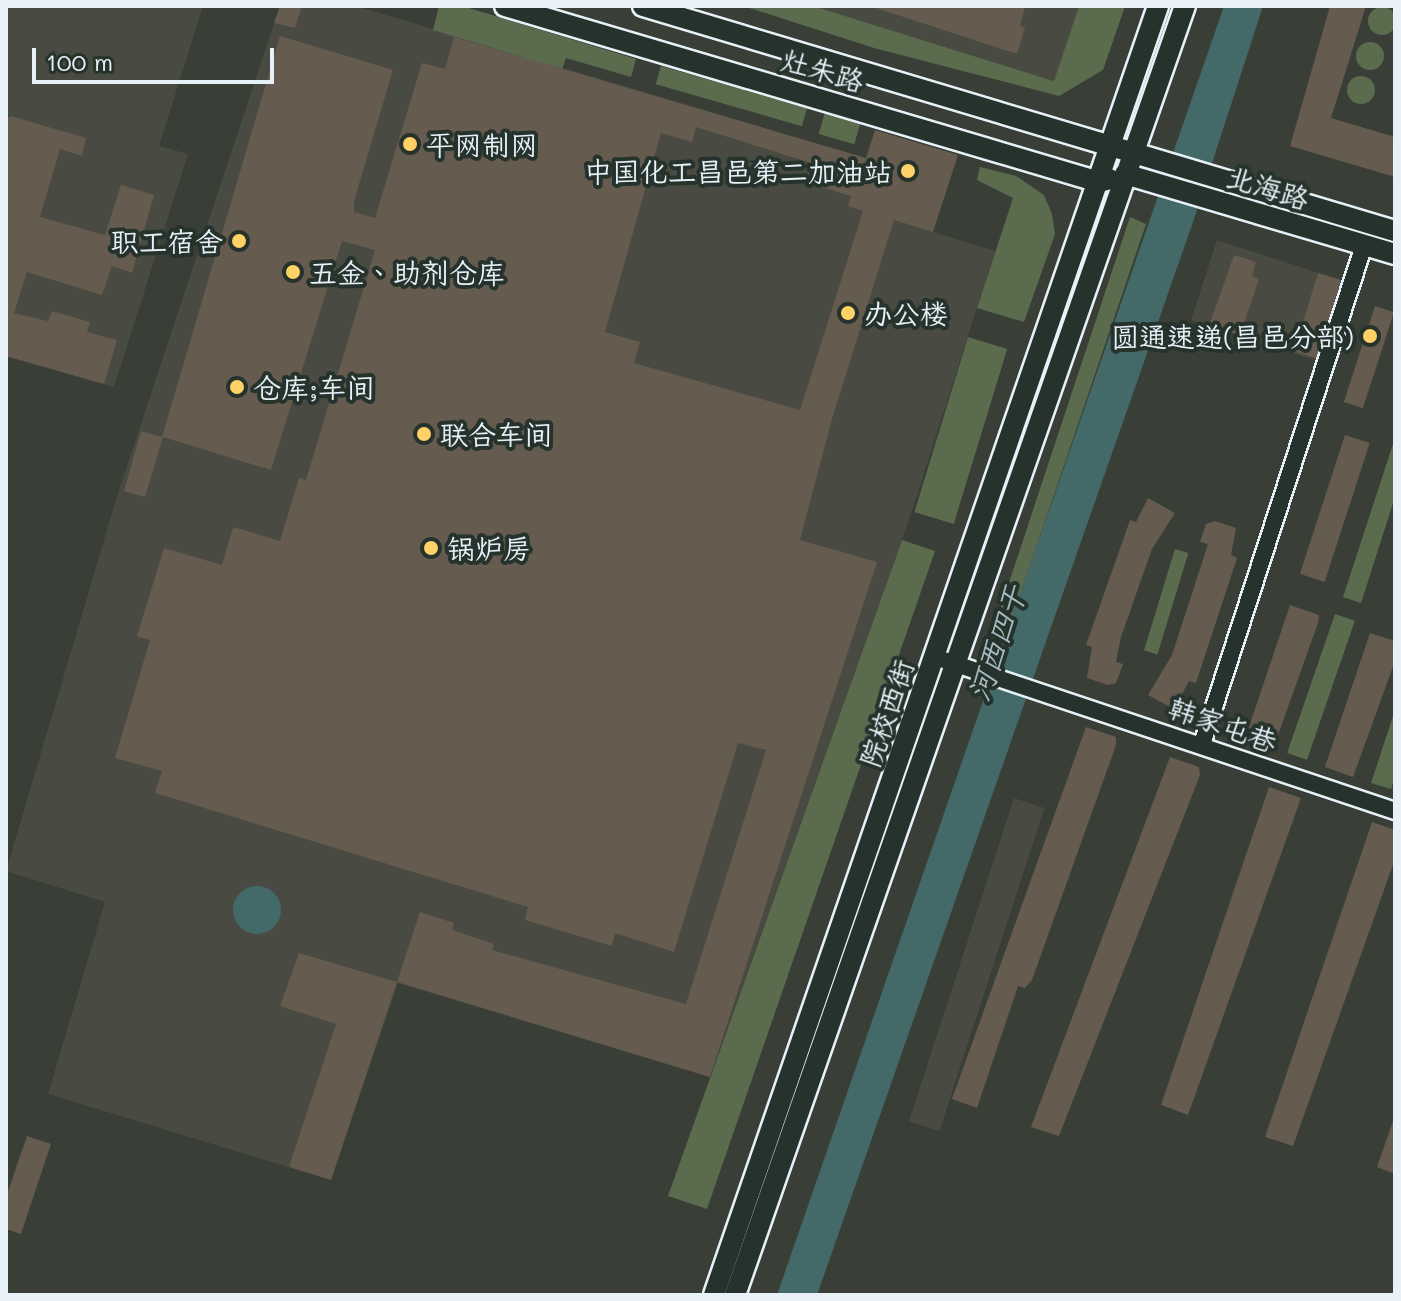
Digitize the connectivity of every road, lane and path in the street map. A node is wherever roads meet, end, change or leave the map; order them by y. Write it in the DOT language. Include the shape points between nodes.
graph roads {
  1 [pos="505,6"];
  2 [pos="643,6"];
  3 [pos="1158,6"];
  4 [pos="1185,6"];
  5 [pos="1110,150"];
  6 [pos="1132,153"];
  7 [pos="1125,174"];
  8 [pos="1099,182"];
  9 [pos="1395,231"];
  10 [pos="1364,245"];
  11 [pos="1395,254"];
  12 [pos="944,660"];
  13 [pos="1202,744"];
  14 [pos="1395,811"];
  15 [pos="714,1295"];
  16 [pos="735,1295"];
  1 -- 8 [label="main road, 灶朱路"];
  2 -- 5 [label="main road, 灶朱路"];
  3 -- 5 [label="main road, 院校西街"];
  4 -- 6 [label="main road, 院校西街"];
  5 -- 6 [label="main road, 灶朱路"];
  5 -- 8 [label="main road, 院校西街"];
  6 -- 7 [label="main road, 院校西街"];
  6 -- 9 [label="main road, 北海路"];
  7 -- 8 [label="main road"];
  7 -- 10 [label="main road, 北海路"];
  7 -- 12 [label="main road, 院校西街"];
  8 -- 12 [label="main road, 院校西街"];
  10 -- 11 [label="main road, 北海路"];
  10 -- 13 [label="street"];
  12 -- 13 [label="street, 韩家屯巷"];
  12 -- 15 [label="main road, 院校西街"];
  12 -- 16 [label="main road, 院校西街"];
  13 -- 14 [label="street, 韩家屯巷"];
}
